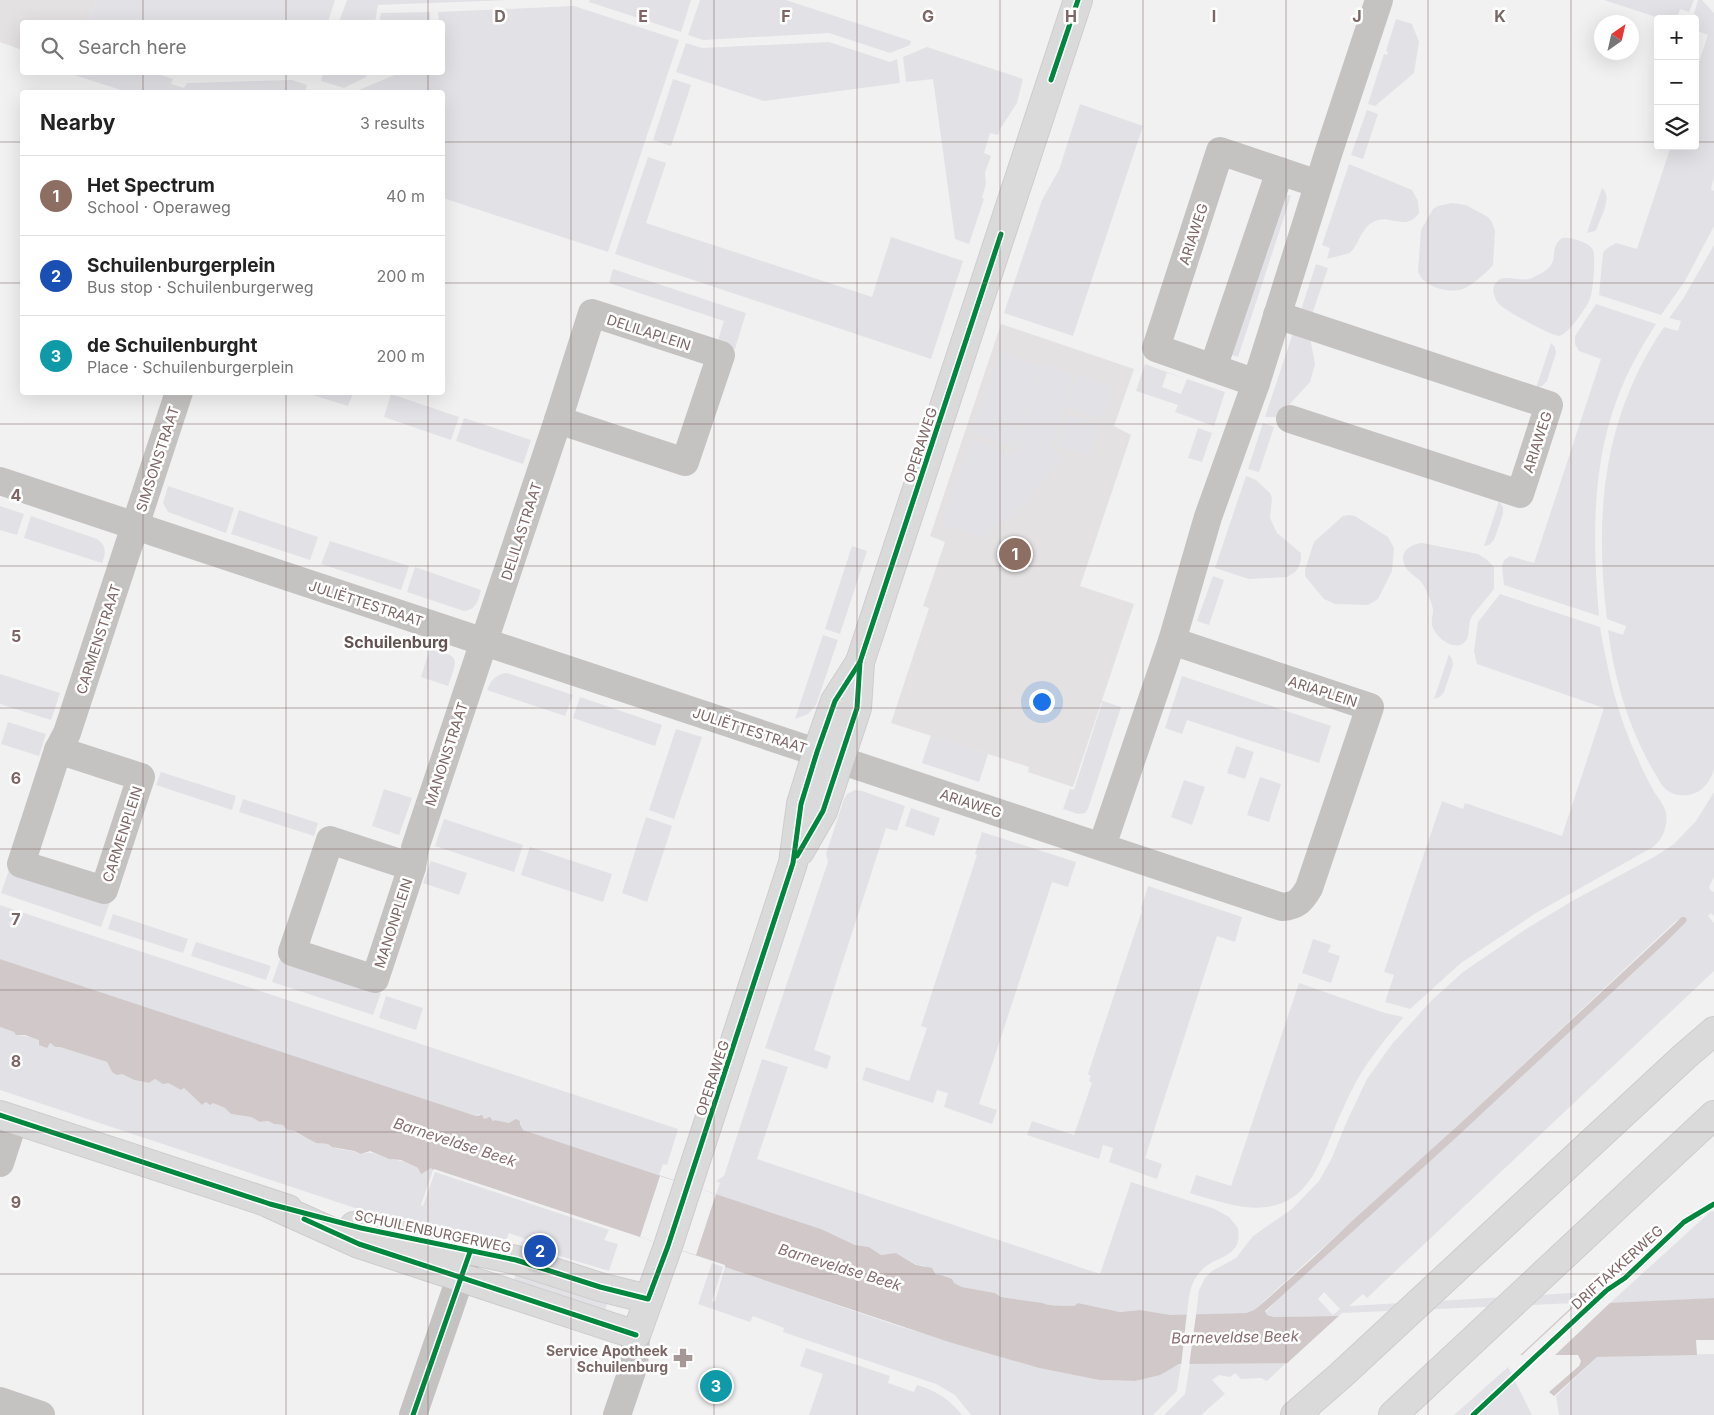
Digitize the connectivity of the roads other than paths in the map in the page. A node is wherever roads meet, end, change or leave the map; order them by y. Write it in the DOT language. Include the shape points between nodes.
graph roads {
  1 [pos="1078,0"];
  2 [pos="1379,0"];
  3 [pos="1280,171"];
  4 [pos="1318,184"];
  5 [pos="1277,314"];
  6 [pos="1213,368"];
  7 [pos="1256,383"];
  8 [pos="178,395"];
  9 [pos="1290,418"];
  10 [pos="558,420"];
  11 [pos="0,481"];
  12 [pos="135,526"];
  13 [pos="1172,641"];
  14 [pos="483,642"];
  15 [pos="58,750"];
  16 [pos="829,756"];
  17 [pos="1102,846"];
  18 [pos="412,867"];
  19 [pos="1714,1019"];
  20 [pos="1714,1031"];
  21 [pos="1685,1056"];
  22 [pos="1714,1115"];
  23 [pos="7,1117"];
  24 [pos="0,1163"];
  25 [pos="270,1204"];
  26 [pos="470,1252"];
  27 [pos="461,1277"];
  28 [pos="648,1298"];
  29 [pos="636,1334"];
  30 [pos="0,1401"];
  31 [pos="41,1415"];
  32 [pos="413,1415"];
  33 [pos="617,1415"];
  34 [pos="1295,1415"];
  35 [pos="1393,1415"];
  1 -- 16 [label="main road, OPERAWEG" via="860,662 857,708"];
  2 -- 4 [label="street"];
  3 -- 4 [label="street, ARIAWEG"];
  3 -- 6 [label="street"];
  3 -- 6 [label="street, ARIAWEG" via="1220,152 1156,348"];
  4 -- 5 [label="street"];
  5 -- 7 [label="street"];
  5 -- 9 [label="street, ARIAWEG" via="1549,405 1520,494"];
  6 -- 7 [label="street, ARIAWEG"];
  7 -- 13 [label="street" via="1208,517"];
  8 -- 12 [label="street, SIMSONSTRAAT"];
  10 -- 10 [label="street, DELILAPLEIN" via="592,313 720,355 685,462"];
  10 -- 14 [label="street, DELILASTRAAT"];
  11 -- 12 [label="street, JULIËTTESTRAAT"];
  12 -- 14 [label="street, JULIËTTESTRAAT"];
  12 -- 15 [label="street, CARMENSTRAAT" via="67,733"];
  13 -- 17 [label="street"];
  13 -- 17 [label="street, ARIAPLEIN" via="1370,707 1309,888 1297,904 1282,907"];
  14 -- 16 [label="street, JULIËTTESTRAAT"];
  14 -- 18 [label="street, MANONSTRAAT" via="415,848"];
  15 -- 15 [label="street, CARMENPLEIN" via="21,864 104,890 141,777"];
  16 -- 17 [label="street, ARIAWEG"];
  16 -- 28 [label="main road, OPERAWEG" via="823,811 793,863 668,1246"];
  18 -- 18 [label="street, MANONPLEIN" via="330,840 292,952 375,979"];
  19 -- 21 [label="main road"];
  20 -- 21 [label="main road"];
  21 -- 34 [label="main road"];
  22 -- 35 [label="main road"];
  23 -- 24 [label="street"];
  23 -- 25 [label="main road, SCHUILENBURGERWEG"];
  25 -- 26 [label="main road, SCHUILENBURGERWEG"];
  25 -- 27 [label="main road, SCHUILENBURGERWEG" via="360,1244"];
  26 -- 27 [label="street"];
  26 -- 28 [label="main road, SCHUILENBURGERWEG" via="516,1260 600,1287"];
  27 -- 29 [label="main road, SCHUILENBURGERWEG"];
  27 -- 32 [label="street"];
  28 -- 29 [label="main road, OPERAWEG"];
  29 -- 33 [label="street" via="634,1365"];
  30 -- 31 [label="street"];
}
